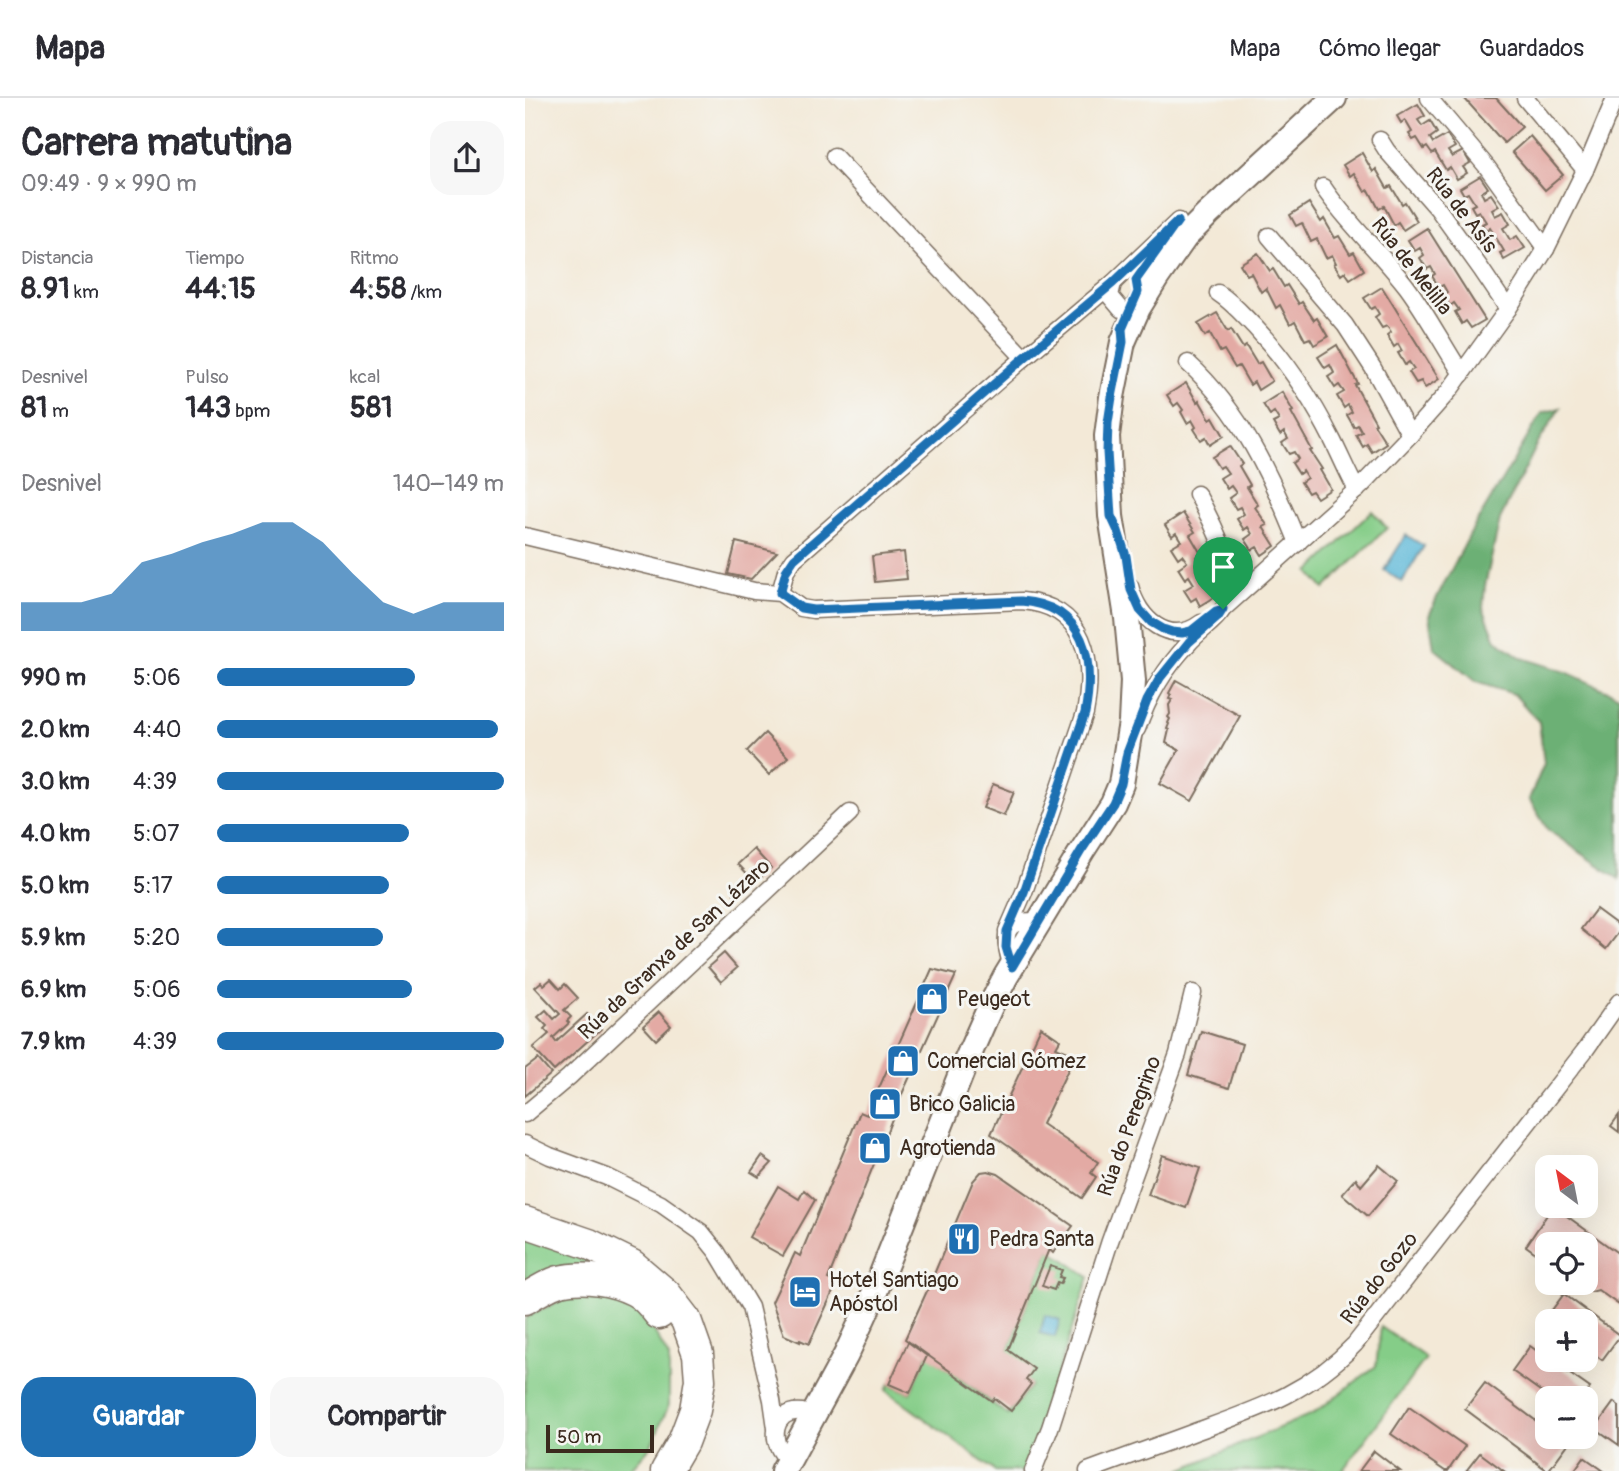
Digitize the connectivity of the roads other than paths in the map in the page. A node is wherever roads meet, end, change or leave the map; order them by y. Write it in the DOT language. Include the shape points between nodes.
graph roads {
  1 [pos="1310,98"];
  2 [pos="1334,98"];
  3 [pos="1429,98"];
  4 [pos="1525,98"];
  5 [pos="1615,98"];
  6 [pos="1380,140"];
  7 [pos="834,156"];
  8 [pos="1585,170"];
  9 [pos="1323,187"];
  10 [pos="1182,229"];
  11 [pos="1269,236"];
  12 [pos="1546,249"];
  13 [pos="1218,293"];
  14 [pos="1125,294"];
  15 [pos="1508,309"];
  16 [pos="1123,342"];
  17 [pos="1024,358"];
  18 [pos="1188,362"];
  19 [pos="1462,374"];
  20 [pos="1410,435"];
  21 [pos="1357,490"];
  22 [pos="1197,494"];
  23 [pos="1111,516"];
  24 [pos="525,536"];
  25 [pos="1298,543"];
  26 [pos="780,593"];
  27 [pos="1238,595"];
  28 [pos="1223,609"];
  29 [pos="1127,753"];
  30 [pos="851,813"];
  31 [pos="1081,851"];
  32 [pos="1024,892"];
  33 [pos="1032,922"];
  34 [pos="1007,931"];
  35 [pos="1012,967"];
  36 [pos="1193,993"];
  37 [pos="1619,1002"];
  38 [pos="525,1114"];
  39 [pos="525,1144"];
  40 [pos="525,1222"];
  41 [pos="525,1299"];
  42 [pos="772,1400"];
  43 [pos="801,1415"];
  44 [pos="776,1428"];
  45 [pos="786,1465"];
  46 [pos="648,1471"];
  47 [pos="666,1471"];
  48 [pos="1033,1471"];
  49 [pos="1088,1471"];
  1 -- 10 [label="main road"];
  2 -- 10 [label="main road" via="1207,214"];
  3 -- 12 [label="street" via="1487,167"];
  4 -- 8 [label="street"];
  5 -- 8 [label="street"];
  6 -- 15 [label="street, Rúa de Asís" via="1438,209"];
  7 -- 17 [label="street"];
  8 -- 12 [label="street"];
  9 -- 19 [label="street, Rúa de Melilla" via="1408,289"];
  10 -- 14 [label="main road"];
  10 -- 16 [label="main road"];
  11 -- 20 [label="street" via="1345,325"];
  12 -- 15 [label="street"];
  13 -- 21 [label="street" via="1266,339 1291,371"];
  14 -- 16 [label="main road"];
  14 -- 17 [label="street" via="1091,302"];
  14 -- 31 [label="main road" via="1098,381 1091,442 1114,638 1115,729 1107,774"];
  15 -- 19 [label="street"];
  16 -- 23 [label="main road" via="1108,423"];
  17 -- 26 [label="street" via="794,559"];
  18 -- 25 [label="street" via="1255,447"];
  19 -- 20 [label="street"];
  20 -- 21 [label="street"];
  21 -- 25 [label="street"];
  22 -- 27 [label="street"];
  23 -- 28 [label="street" via="1126,556 1131,590 1151,622 1182,633"];
  23 -- 29 [label="main road" via="1132,662"];
  24 -- 26 [label="street" via="754,591"];
  25 -- 27 [label="street"];
  26 -- 32 [label="street" via="801,608 813,610 1021,601 1045,605 1064,615 1088,659 1090,689"];
  27 -- 28 [label="street"];
  28 -- 29 [label="street" via="1160,678"];
  29 -- 31 [label="main road" via="1113,803"];
  30 -- 38 [label="street, Rúa da Granxa de San Lázaro"];
  31 -- 33 [label="main road"];
  32 -- 33 [label="street" via="1023,915"];
  32 -- 34 [label="street"];
  33 -- 34 [label="street" via="1014,924"];
  33 -- 35 [label="main road"];
  34 -- 35 [label="street"];
  35 -- 43 [label="main road" via="964,1066 865,1315 846,1355"];
  36 -- 48 [label="street, Rúa do Peregrino" via="1178,1054"];
  37 -- 49 [label="street, Rúa do Gozo" via="1355,1343 1329,1368 1259,1408"];
  39 -- 42 [label="street" via="661,1204 701,1232 750,1307"];
  40 -- 47 [label="highway" via="632,1265 666,1294 686,1320 698,1354 700,1380 695,1410"];
  41 -- 46 [label="highway" via="561,1281 604,1281 635,1291 667,1325 681,1354 682,1409 671,1437"];
  42 -- 43 [label="street"];
  42 -- 44 [label="street"];
  43 -- 44 [label="street" via="782,1418"];
  43 -- 45 [label="main road"];
  44 -- 45 [label="street" via="774,1438"];
}
